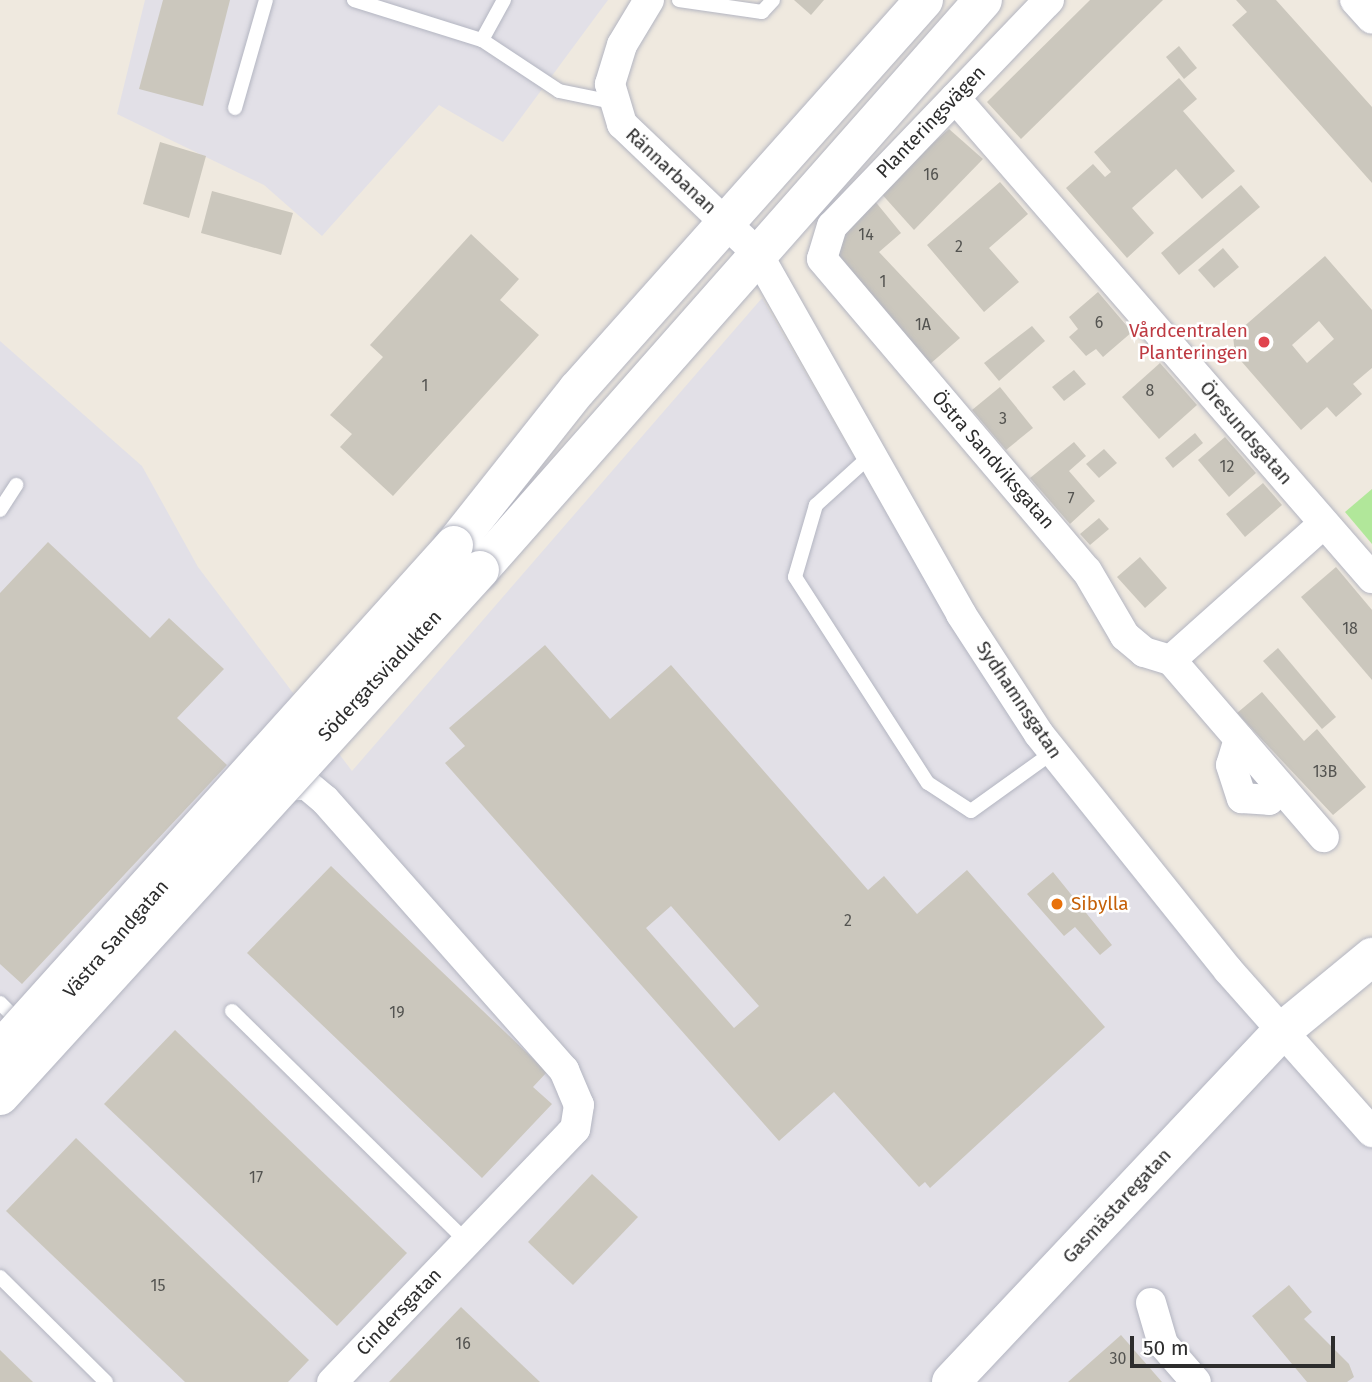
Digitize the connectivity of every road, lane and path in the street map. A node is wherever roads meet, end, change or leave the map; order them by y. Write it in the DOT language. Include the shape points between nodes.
graph roads {
  1 [pos="266,0"];
  2 [pos="354,0"];
  3 [pos="504,0"];
  4 [pos="649,0"];
  5 [pos="679,0"];
  6 [pos="773,0"];
  7 [pos="924,0"];
  8 [pos="983,0"];
  9 [pos="1049,0"];
  10 [pos="1355,0"];
  11 [pos="371,3"];
  12 [pos="1372,19"];
  13 [pos="482,40"];
  14 [pos="955,98"];
  15 [pos="612,102"];
  16 [pos="234,108"];
  17 [pos="729,224"];
  18 [pos="820,249"];
  19 [pos="757,253"];
  20 [pos="869,457"];
  21 [pos="16,485"];
  22 [pos="0,510"];
  23 [pos="1324,523"];
  24 [pos="467,558"];
  25 [pos="1372,578"];
  26 [pos="1171,660"];
  27 [pos="1053,752"];
  28 [pos="232,808"];
  29 [pos="1324,838"];
  30 [pos="1372,957"];
  31 [pos="0,1003"];
  32 [pos="232,1011"];
  33 [pos="1282,1031"];
  34 [pos="16,1042"];
  35 [pos="0,1070"];
  36 [pos="0,1096"];
  37 [pos="1372,1132"];
  38 [pos="466,1241"];
  39 [pos="0,1277"];
  40 [pos="1151,1303"];
  41 [pos="106,1382"];
  42 [pos="332,1382"];
  43 [pos="951,1382"];
  44 [pos="1196,1382"];
  1 -- 16 [label="lane"];
  2 -- 11 [label="lane"];
  3 -- 13 [label="lane"];
  4 -- 15 [label="street" via="622,45 610,84"];
  5 -- 6 [label="lane" via="762,12"];
  7 -- 17 [label="main road"];
  8 -- 19 [label="main road, Planteringsvägen"];
  9 -- 14 [label="street, Planteringsvägen"];
  10 -- 12 [label="street"];
  11 -- 13 [label="lane"];
  13 -- 15 [label="lane" via="559,91"];
  14 -- 18 [label="street, Planteringsvägen" via="832,226"];
  14 -- 23 [label="street, Öresundsgatan"];
  15 -- 17 [label="street, Rännarbanan" via="622,124"];
  17 -- 19 [label="street, Sydhamnsgatan"];
  17 -- 24 [label="main road, Södergatsviadukten" via="577,390"];
  18 -- 26 [label="street, Östra Sandviksgatan" via="826,268 1087,571 1125,636 1144,652"];
  19 -- 20 [label="street, Sydhamnsgatan"];
  19 -- 24 [label="main road, Södergatsviadukten"];
  20 -- 27 [label="street, Sydhamnsgatan" via="961,614"];
  20 -- 27 [label="lane" via="816,505 795,577 928,783 971,811"];
  21 -- 22 [label="lane"];
  23 -- 25 [label="street, Öresundsgatan"];
  23 -- 26 [label="street"];
  24 -- 34 [label="main road, Södergatsviadukten, bridge"];
  24 -- 36 [label="main road, Södergatsviadukten, bridge"];
  26 -- 29 [label="street, Östra Sandviksgatan"];
  27 -- 33 [label="street, Sydhamnsgatan"];
  28 -- 34 [label="street, Västra Sandgatan"];
  28 -- 38 [label="street, Cindersgatan" via="280,783 307,785 571,1080 579,1105 575,1129"];
  30 -- 33 [label="main road, Gasmästaregatan"];
  31 -- 34 [label="lane"];
  32 -- 38 [label="lane"];
  33 -- 37 [label="street, Sydhamnsgatan"];
  33 -- 43 [label="main road, Gasmästaregatan"];
  34 -- 35 [label="street, Västra Sandgatan"];
  38 -- 42 [label="street, Cindersgatan"];
  39 -- 41 [label="lane"];
  40 -- 44 [label="street" via="1163,1344"];
}
